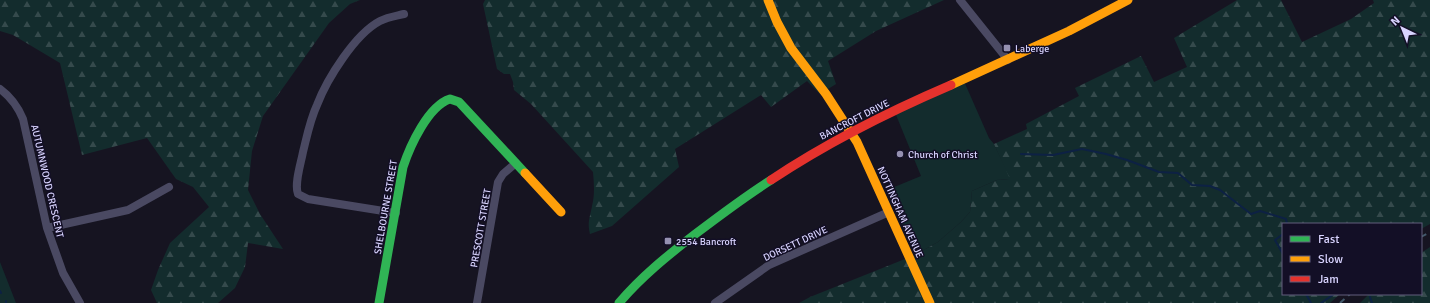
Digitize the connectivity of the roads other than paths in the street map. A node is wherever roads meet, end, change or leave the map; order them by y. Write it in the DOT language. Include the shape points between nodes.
graph roads {
  1 [pos="768,0"];
  2 [pos="960,0"];
  3 [pos="1128,0"];
  4 [pos="404,14"];
  5 [pos="1008,60"];
  6 [pos="0,89"];
  7 [pos="851,132"];
  8 [pos="516,163"];
  9 [pos="169,187"];
  10 [pos="561,212"];
  11 [pos="889,212"];
  12 [pos="396,213"];
  13 [pos="47,228"];
  14 [pos="80,303"];
  15 [pos="379,303"];
  16 [pos="477,303"];
  17 [pos="619,303"];
  18 [pos="715,303"];
  19 [pos="930,303"];
  1 -- 7 [label="street, NOTTINGHAM AVENUE" via="791,48"];
  2 -- 5 [label="street"];
  3 -- 5 [label="street, BANCROFT DRIVE" via="1072,31"];
  4 -- 12 [label="street" via="390,17 370,27 351,48 325,86 307,136 296,189 298,194 308,199"];
  5 -- 7 [label="street, BANCROFT DRIVE"];
  6 -- 13 [label="street, AUTUMNWOOD CRESCENT" via="11,99 23,119"];
  7 -- 11 [label="street, NOTTINGHAM AVENUE"];
  7 -- 17 [label="street, BANCROFT DRIVE" via="720,214 664,260"];
  8 -- 10 [label="street, SHELBOURNE STREET"];
  8 -- 12 [label="street, SHELBOURNE STREET" via="460,102 454,99 446,100 432,114 406,155"];
  8 -- 16 [label="street, PRESCOTT STREET" via="498,182"];
  9 -- 13 [label="street" via="128,210"];
  11 -- 18 [label="street, DORSETT DRIVE" via="769,265"];
  11 -- 19 [label="street, NOTTINGHAM AVENUE"];
  12 -- 15 [label="street, SHELBOURNE STREET"];
  13 -- 14 [label="street, AUTUMNWOOD CRESCENT" via="63,273"];
}
